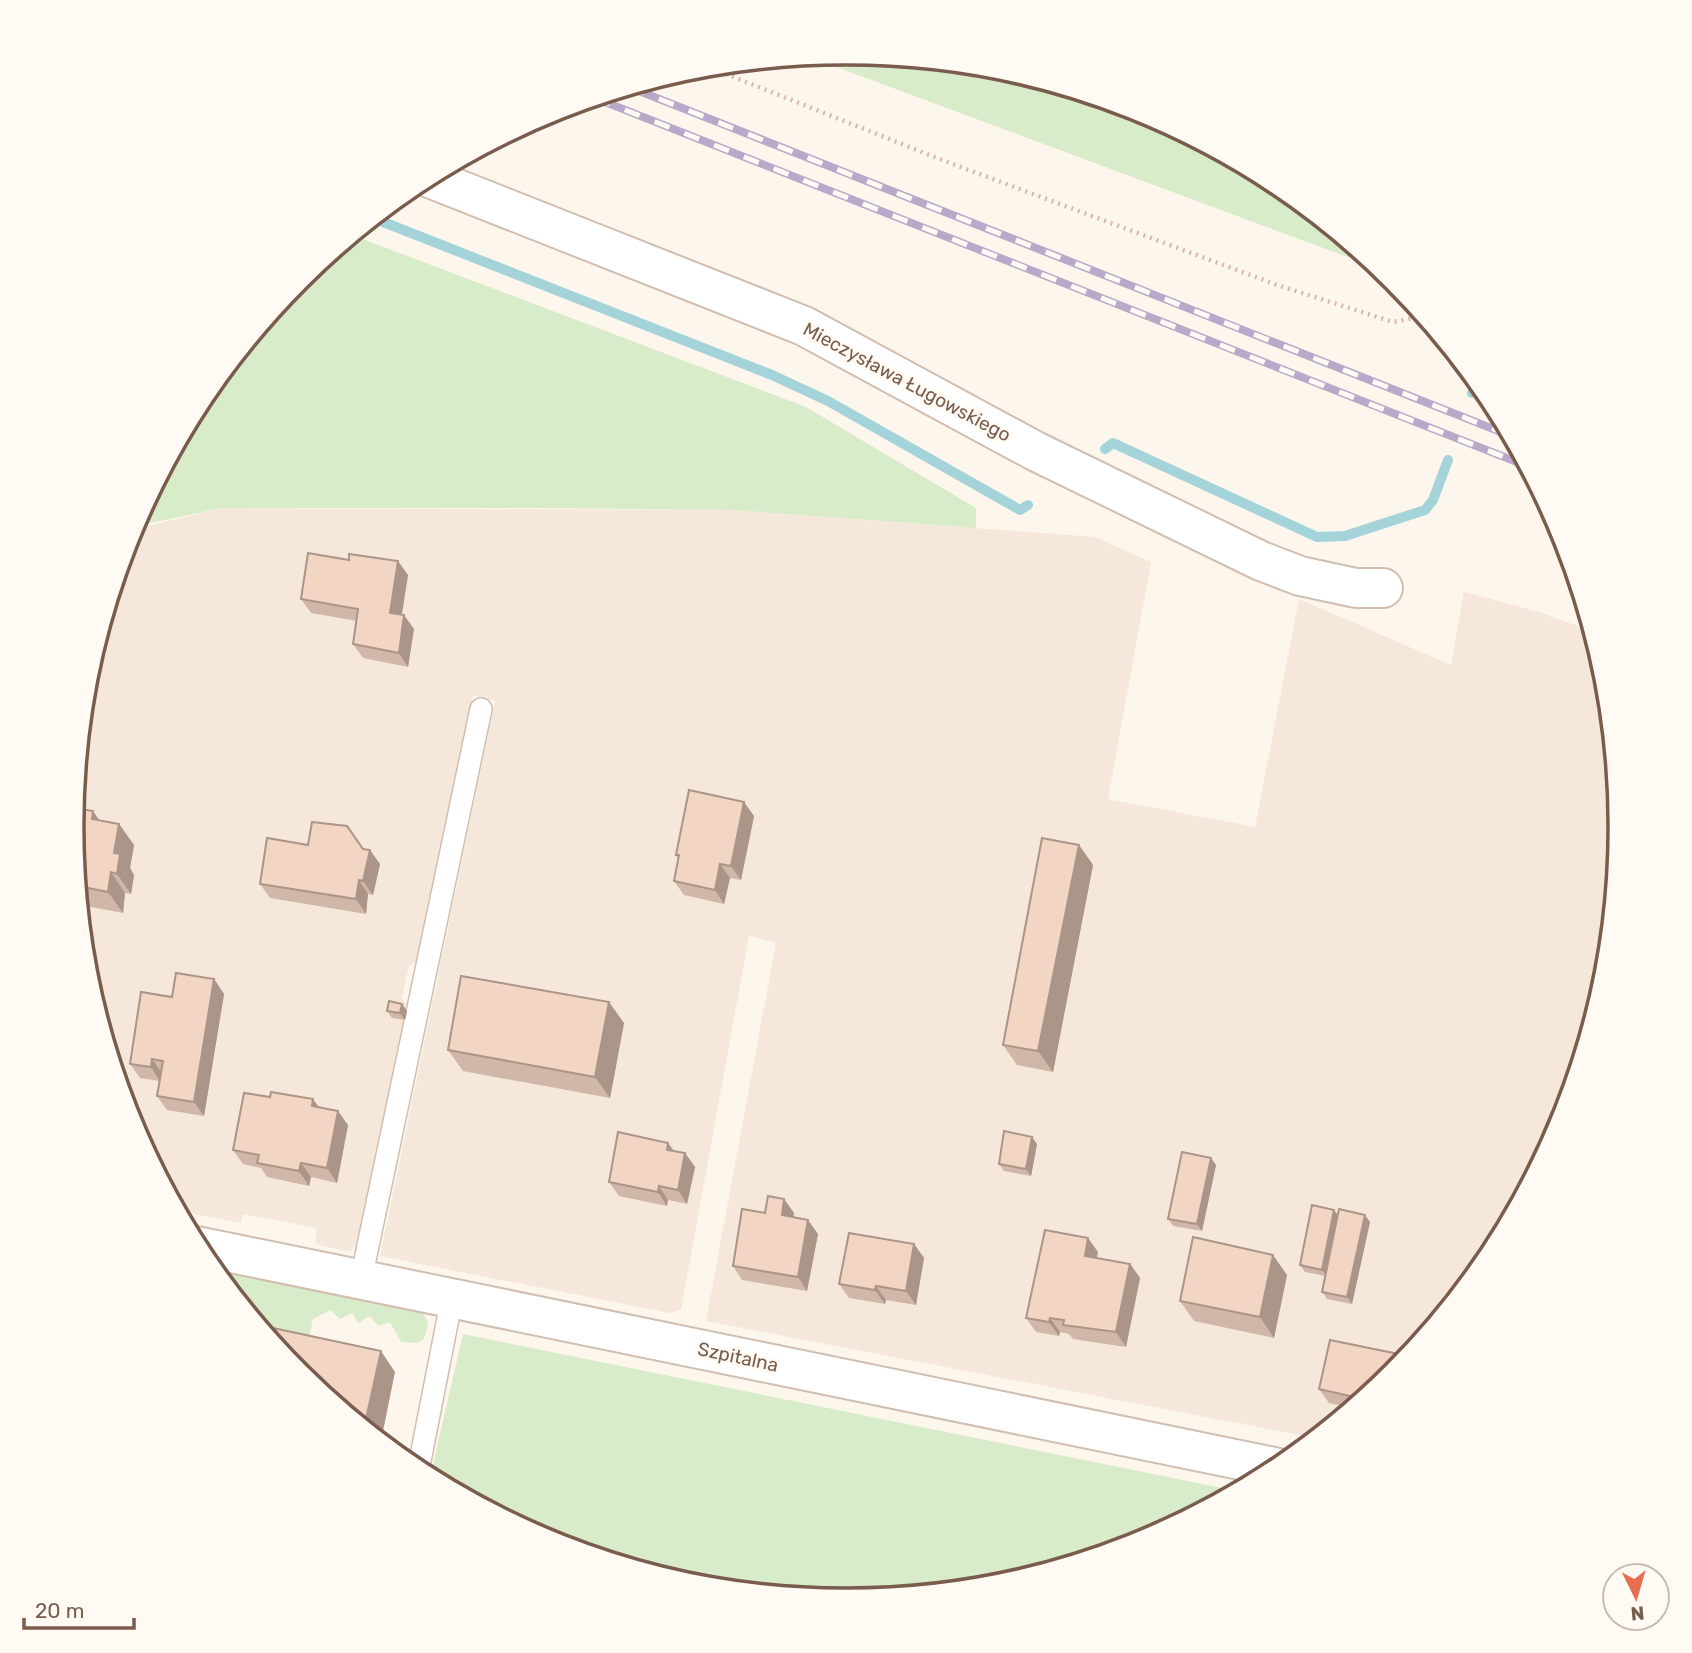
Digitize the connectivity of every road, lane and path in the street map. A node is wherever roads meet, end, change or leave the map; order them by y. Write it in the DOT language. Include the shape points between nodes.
graph roads {
  1 [pos="727,74"];
  2 [pos="440,182"];
  3 [pos="1413,318"];
  4 [pos="1383,588"];
  5 [pos="481,709"];
  6 [pos="212,1249"];
  7 [pos="360,1279"];
  8 [pos="452,1298"];
  9 [pos="421,1458"];
  10 [pos="1262,1464"];
  1 -- 3 [label="path" via="1277,285 1393,322"];
  2 -- 4 [label="street, Mieczysława Ługowskiego" via="804,326 1035,451 1261,561 1300,576 1356,588"];
  5 -- 7 [label="lane"];
  6 -- 7 [label="street, Szpitalna"];
  7 -- 8 [label="street, Szpitalna"];
  8 -- 9 [label="lane"];
  8 -- 10 [label="street, Szpitalna"];
}
